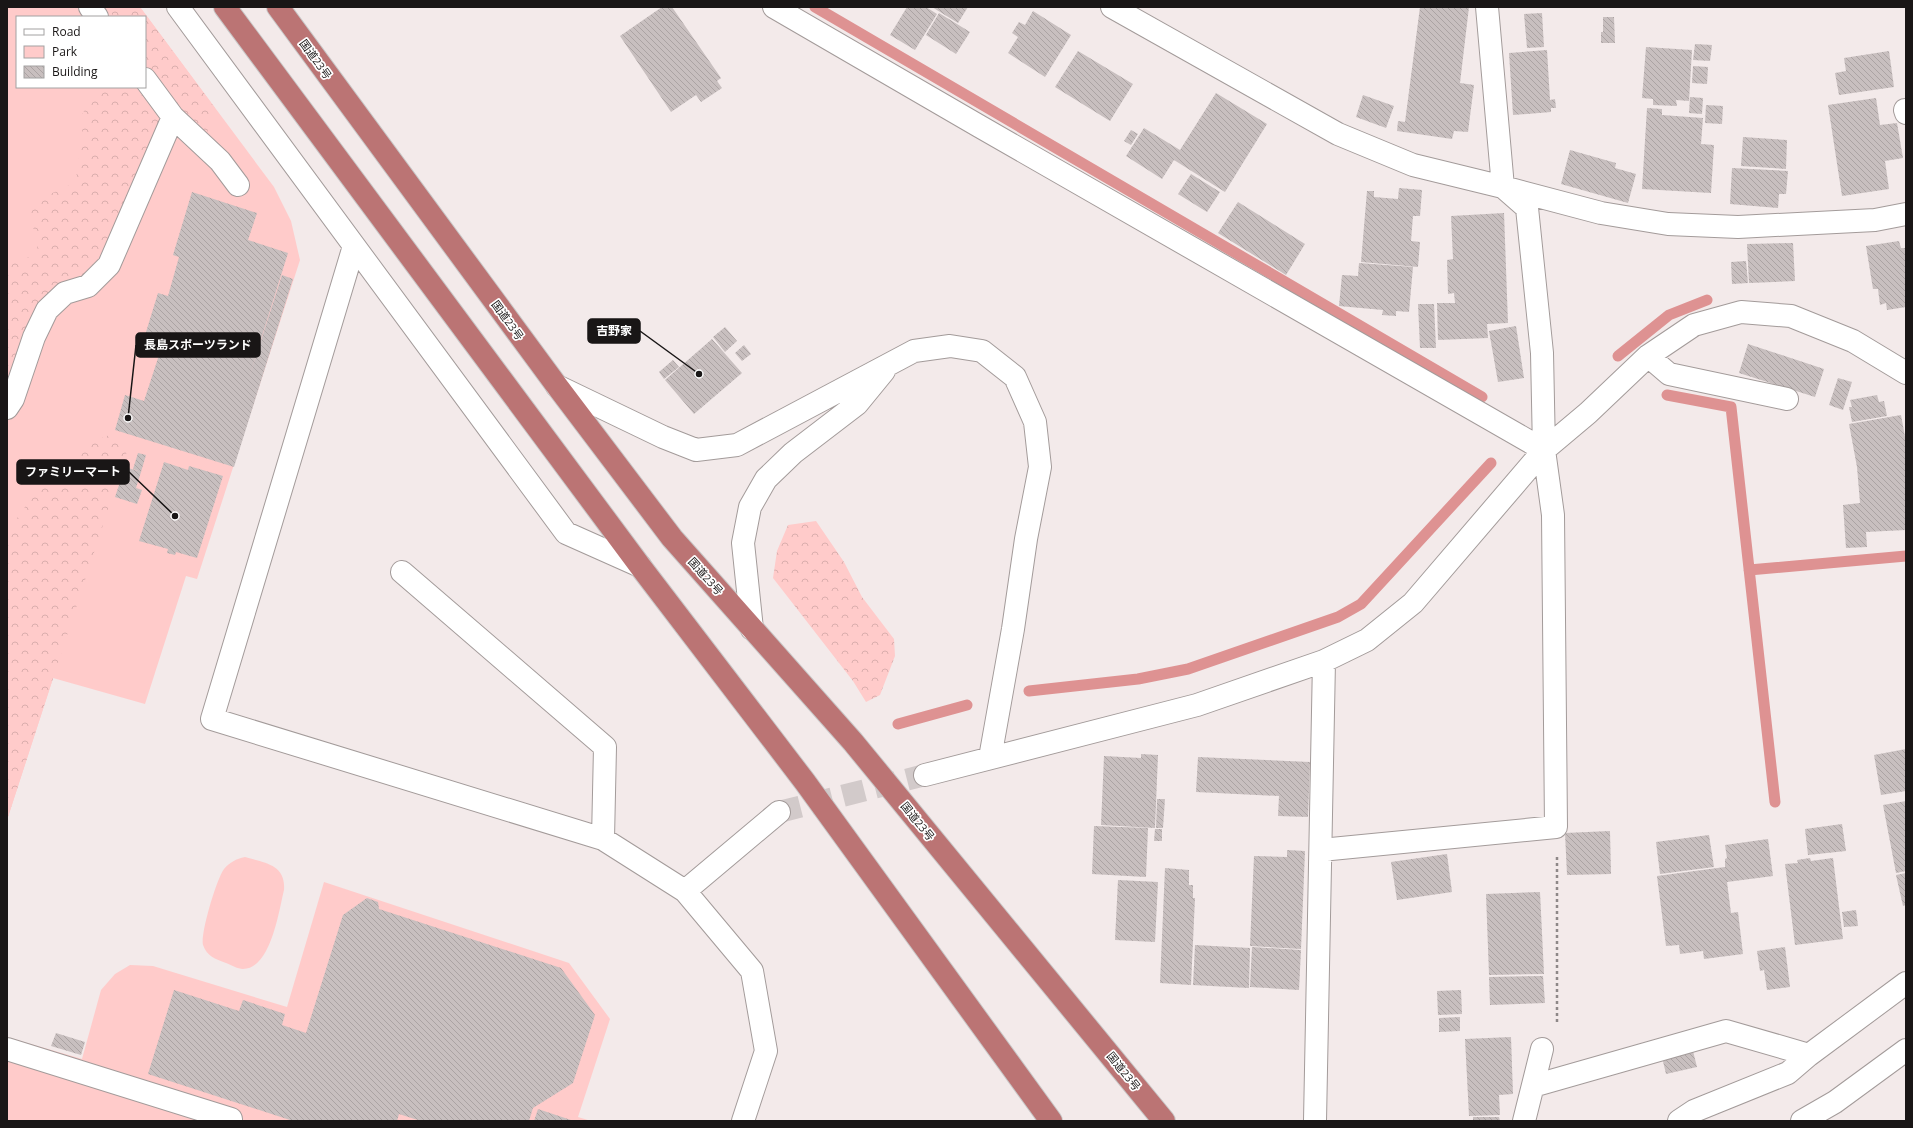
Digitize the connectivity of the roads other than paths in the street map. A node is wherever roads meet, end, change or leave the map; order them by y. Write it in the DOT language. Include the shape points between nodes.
graph roads {
  1 [pos="90,7"];
  2 [pos="178,7"];
  3 [pos="225,7"];
  4 [pos="278,7"];
  5 [pos="774,7"];
  6 [pos="1112,7"];
  7 [pos="1487,7"];
  8 [pos="96,16"];
  9 [pos="146,81"];
  10 [pos="173,117"];
  11 [pos="238,185"];
  12 [pos="1503,187"];
  13 [pos="1906,214"];
  14 [pos="354,246"];
  15 [pos="1648,356"];
  16 [pos="890,364"];
  17 [pos="1906,373"];
  18 [pos="557,386"];
  19 [pos="1787,399"];
  20 [pos="7,408"];
  21 [pos="1544,450"];
  22 [pos="640,566"];
  23 [pos="402,572"];
  24 [pos="752,629"];
  25 [pos="1324,661"];
  26 [pos="990,758"];
  27 [pos="925,775"];
  28 [pos="779,812"];
  29 [pos="603,840"];
  30 [pos="1321,850"];
  31 [pos="685,891"];
  32 [pos="1906,983"];
  33 [pos="7,1049"];
  34 [pos="1542,1049"];
  35 [pos="1906,1050"];
  36 [pos="1810,1055"];
  37 [pos="1533,1086"];
  38 [pos="231,1119"];
  39 [pos="744,1121"];
  40 [pos="1051,1121"];
  41 [pos="1164,1121"];
  42 [pos="1315,1121"];
  43 [pos="1524,1121"];
  44 [pos="1679,1121"];
  45 [pos="1802,1121"];
  1 -- 8 [label="street"];
  2 -- 14 [label="street"];
  3 -- 22 [label="highway"];
  4 -- 18 [label="highway, 国道23号"];
  5 -- 21 [label="street"];
  6 -- 12 [label="street" via="1338,134 1413,165"];
  7 -- 12 [label="street"];
  9 -- 10 [label="street"];
  10 -- 11 [label="street" via="220,161"];
  10 -- 20 [label="street" via="109,265 88,286 64,293 47,310 34,337 13,399"];
  12 -- 13 [label="street" via="1601,214 1668,224 1738,227 1875,220"];
  12 -- 21 [label="street" via="1527,208 1542,353"];
  14 -- 22 [label="street" via="566,533"];
  14 -- 29 [label="street" via="212,719"];
  15 -- 17 [label="street" via="1694,325 1741,312 1791,316 1853,341"];
  15 -- 19 [label="street" via="1669,374"];
  15 -- 21 [label="street" via="1588,413"];
  16 -- 18 [label="street" via="737,445 696,450"];
  16 -- 24 [label="street" via="857,404 793,453 766,479 750,507 742,543"];
  16 -- 26 [label="street" via="914,351 950,346 982,350 1015,377 1035,422 1040,467"];
  18 -- 24 [label="highway, 国道23号" via="672,538"];
  21 -- 25 [label="street" via="1413,603 1368,640"];
  21 -- 30 [label="street" via="1553,515 1556,827"];
  22 -- 40 [label="highway" via="805,782"];
  23 -- 29 [label="street" via="605,748"];
  24 -- 41 [label="highway, 国道23号" via="853,742"];
  25 -- 26 [label="street" via="1197,705"];
  25 -- 30 [label="street"];
  26 -- 27 [label="street"];
  28 -- 31 [label="street"];
  29 -- 31 [label="street"];
  30 -- 42 [label="street"];
  31 -- 39 [label="street" via="752,971 766,1051"];
  32 -- 36 [label="street"];
  33 -- 38 [label="street"];
  34 -- 37 [label="street"];
  35 -- 45 [label="street" via="1835,1102"];
  36 -- 37 [label="street" via="1726,1031"];
  36 -- 44 [label="street" via="1788,1073 1694,1111"];
  37 -- 43 [label="street"];
}
